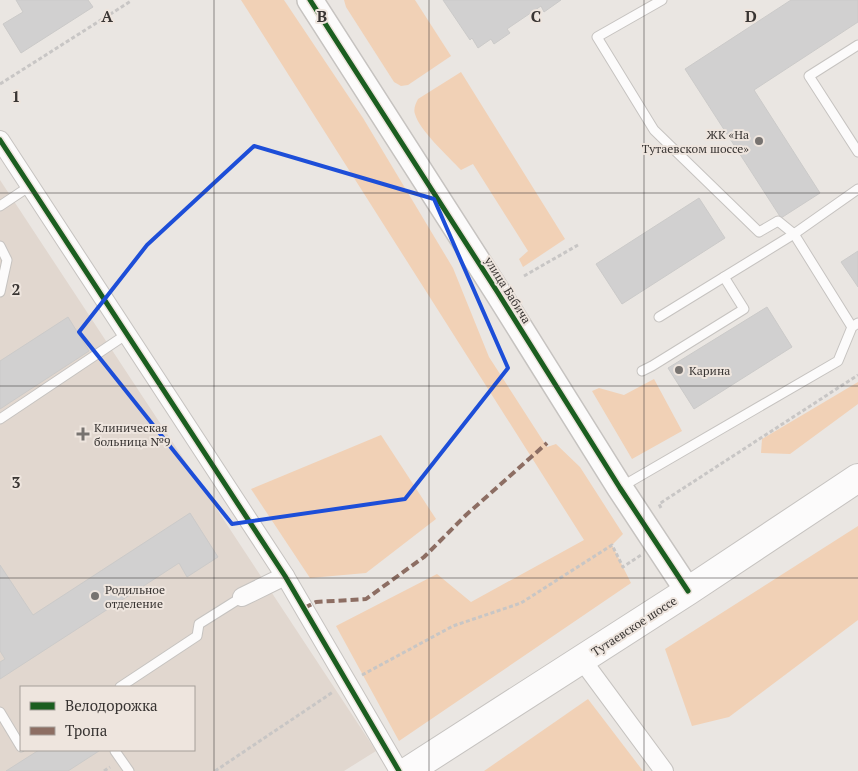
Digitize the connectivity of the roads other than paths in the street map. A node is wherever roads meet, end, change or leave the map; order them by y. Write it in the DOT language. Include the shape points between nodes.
graph roads {
  1 [pos="310,0"];
  2 [pos="662,0"];
  3 [pos="858,45"];
  4 [pos="0,140"];
  5 [pos="858,152"];
  6 [pos="30,186"];
  7 [pos="858,189"];
  8 [pos="0,206"];
  9 [pos="794,234"];
  10 [pos="0,246"];
  11 [pos="724,277"];
  12 [pos="0,292"];
  13 [pos="659,317"];
  14 [pos="855,325"];
  15 [pos="127,334"];
  16 [pos="642,371"];
  17 [pos="0,419"];
  18 [pos="858,478"];
  19 [pos="620,488"];
  20 [pos="285,576"];
  21 [pos="688,591"];
  22 [pos="242,597"];
  23 [pos="582,660"];
  24 [pos="122,686"];
  25 [pos="0,712"];
  26 [pos="20,745"];
  27 [pos="115,751"];
  28 [pos="128,771"];
  29 [pos="399,771"];
  30 [pos="408,771"];
  31 [pos="664,771"];
  1 -- 19 [label="street, улица Бабича"];
  2 -- 9 [label="lane" via="597,37 654,130 759,232 778,221"];
  3 -- 5 [label="lane" via="809,76"];
  4 -- 6 [label="street"];
  6 -- 8 [label="lane"];
  6 -- 15 [label="street"];
  7 -- 9 [label="lane"];
  9 -- 11 [label="lane"];
  9 -- 14 [label="lane"];
  10 -- 12 [label="lane" via="7,260"];
  11 -- 13 [label="lane"];
  11 -- 16 [label="lane" via="744,308"];
  14 -- 19 [label="lane" via="838,361"];
  15 -- 17 [label="lane"];
  15 -- 20 [label="street"];
  18 -- 21 [label="main road, Тутаевское шоссе"];
  19 -- 21 [label="street, улица Бабича"];
  20 -- 22 [label="street"];
  20 -- 29 [label="street"];
  21 -- 23 [label="main road, Тутаевское шоссе"];
  22 -- 24 [label="lane" via="199,624 197,636"];
  23 -- 30 [label="main road, Тутаевское шоссе"];
  23 -- 31 [label="street"];
  25 -- 26 [label="lane"];
  27 -- 28 [label="lane"];
}
